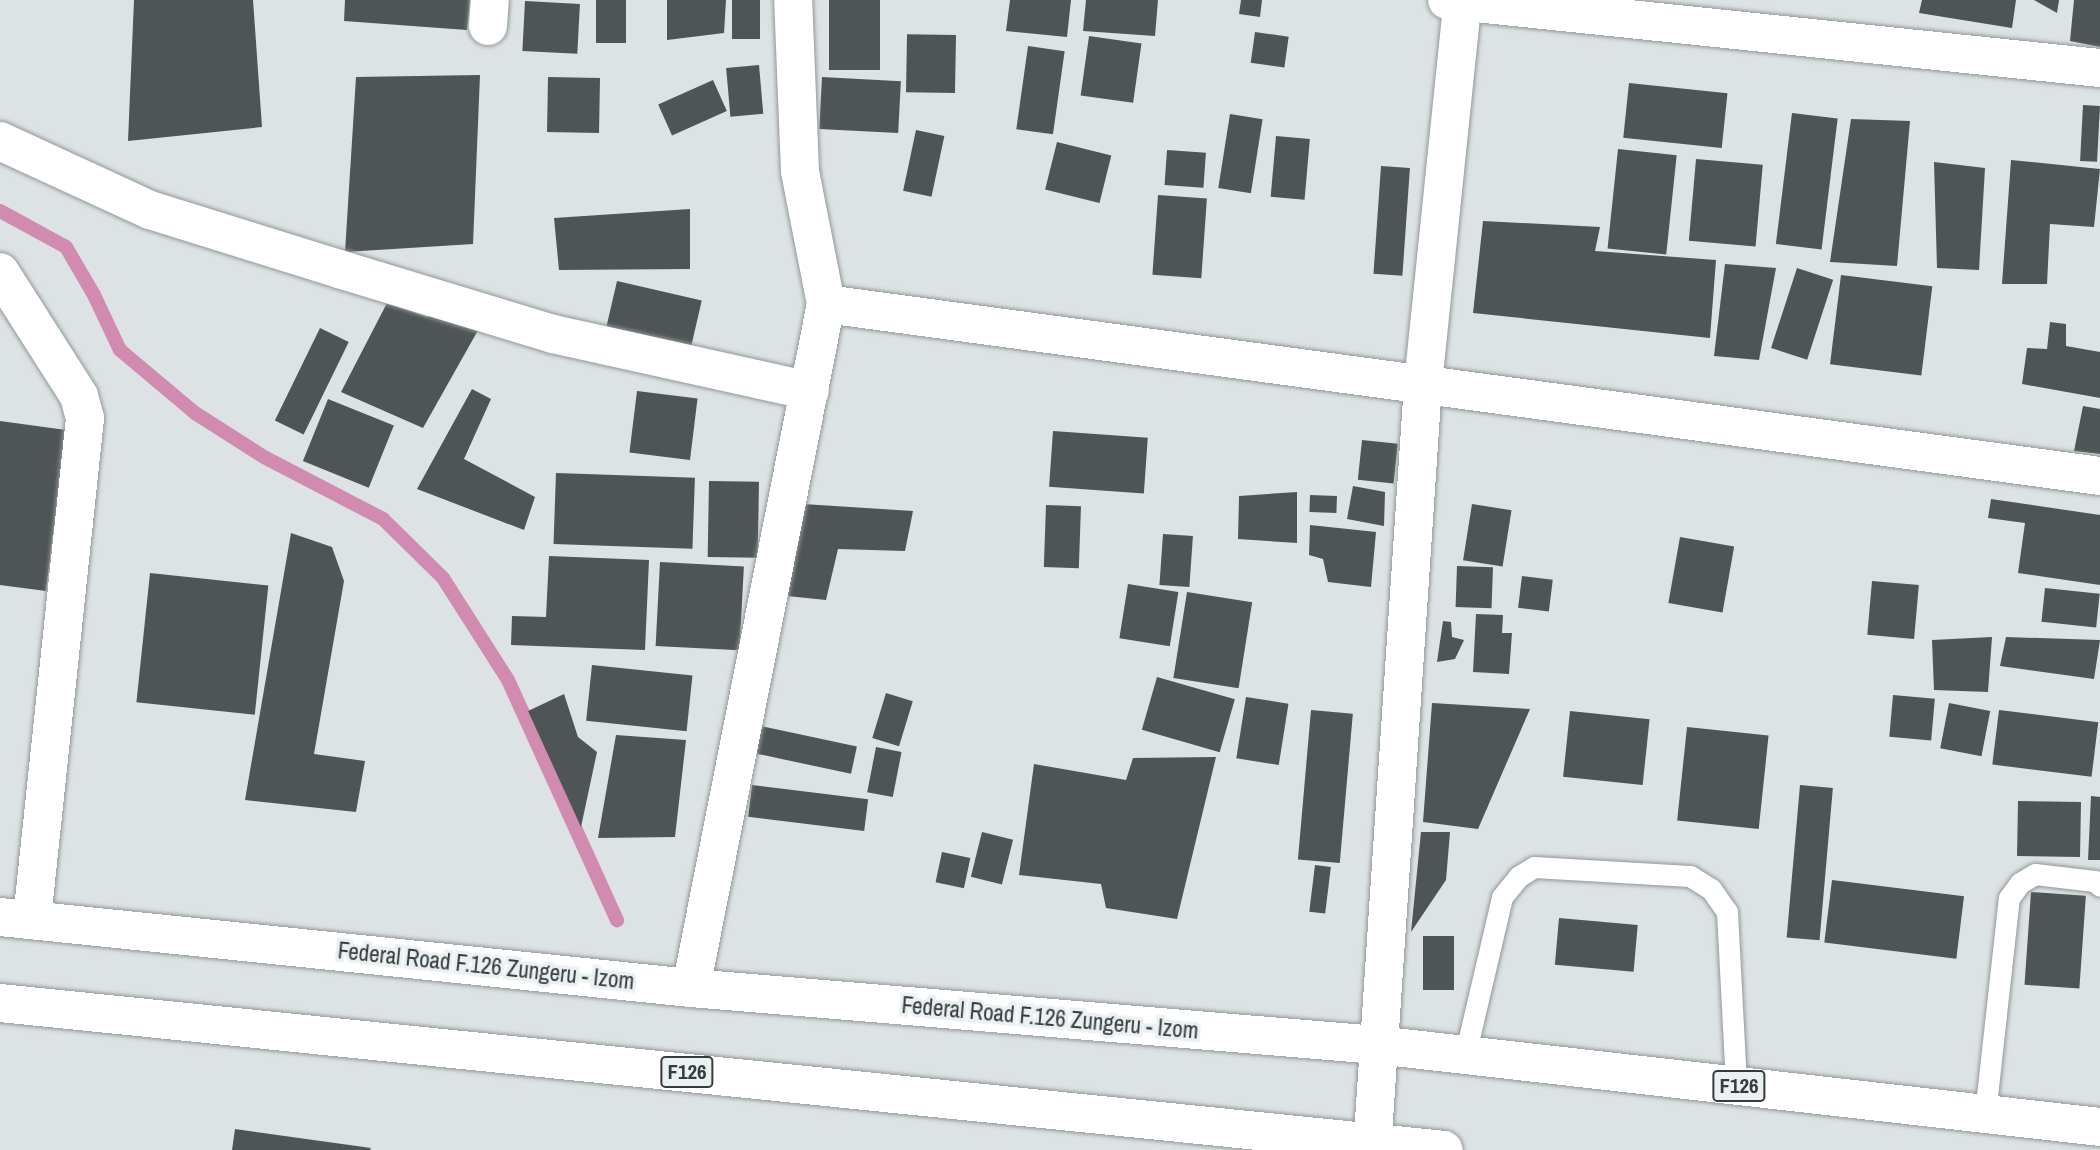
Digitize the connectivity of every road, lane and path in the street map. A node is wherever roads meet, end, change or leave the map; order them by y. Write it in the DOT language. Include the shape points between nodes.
graph roads {
  1 [pos="793,0"];
  2 [pos="1457,1"];
  3 [pos="2100,68"];
  4 [pos="0,141"];
  5 [pos="0,272"];
  6 [pos="827,304"];
  7 [pos="1423,384"];
  8 [pos="810,391"];
  9 [pos="2100,476"];
  10 [pos="2100,887"];
  11 [pos="16,918"];
  12 [pos="691,988"];
  13 [pos="0,1003"];
  14 [pos="1377,1045"];
  15 [pos="1465,1055"];
  16 [pos="1736,1085"];
  17 [pos="1985,1114"];
  18 [pos="2100,1127"];
  19 [pos="1373,1146"];
  20 [pos="1444,1150"];
  1 -- 6 [label="street" via="800,170"];
  2 -- 3 [label="street"];
  2 -- 7 [label="street"];
  4 -- 8 [label="street" via="149,210 339,269 553,334"];
  5 -- 11 [label="street" via="79,396 85,418"];
  6 -- 7 [label="street"];
  6 -- 8 [label="street"];
  7 -- 9 [label="street"];
  7 -- 14 [label="street"];
  8 -- 12 [label="street"];
  10 -- 17 [label="lane" via="2095,881 2035,874 2020,883 2009,898"];
  11 -- 12 [label="street, Federal Road F.126 Zungeru - Izom / F126"];
  12 -- 14 [label="street, Federal Road F.126 Zungeru - Izom / F126"];
  13 -- 19 [label="street, F126"];
  14 -- 15 [label="street, Federal Road F.126 Zungeru - Izom / F126"];
  14 -- 19 [label="street"];
  15 -- 16 [label="street, Federal Road F.126 Zungeru - Izom / F126"];
  15 -- 16 [label="lane" via="1502,897 1518,877 1534,867 1690,876 1711,889 1727,912"];
  16 -- 17 [label="street, Federal Road F.126 Zungeru - Izom / F126"];
  17 -- 18 [label="street, Federal Road F.126 Zungeru - Izom / F126"];
  19 -- 20 [label="street, F126"];
}
